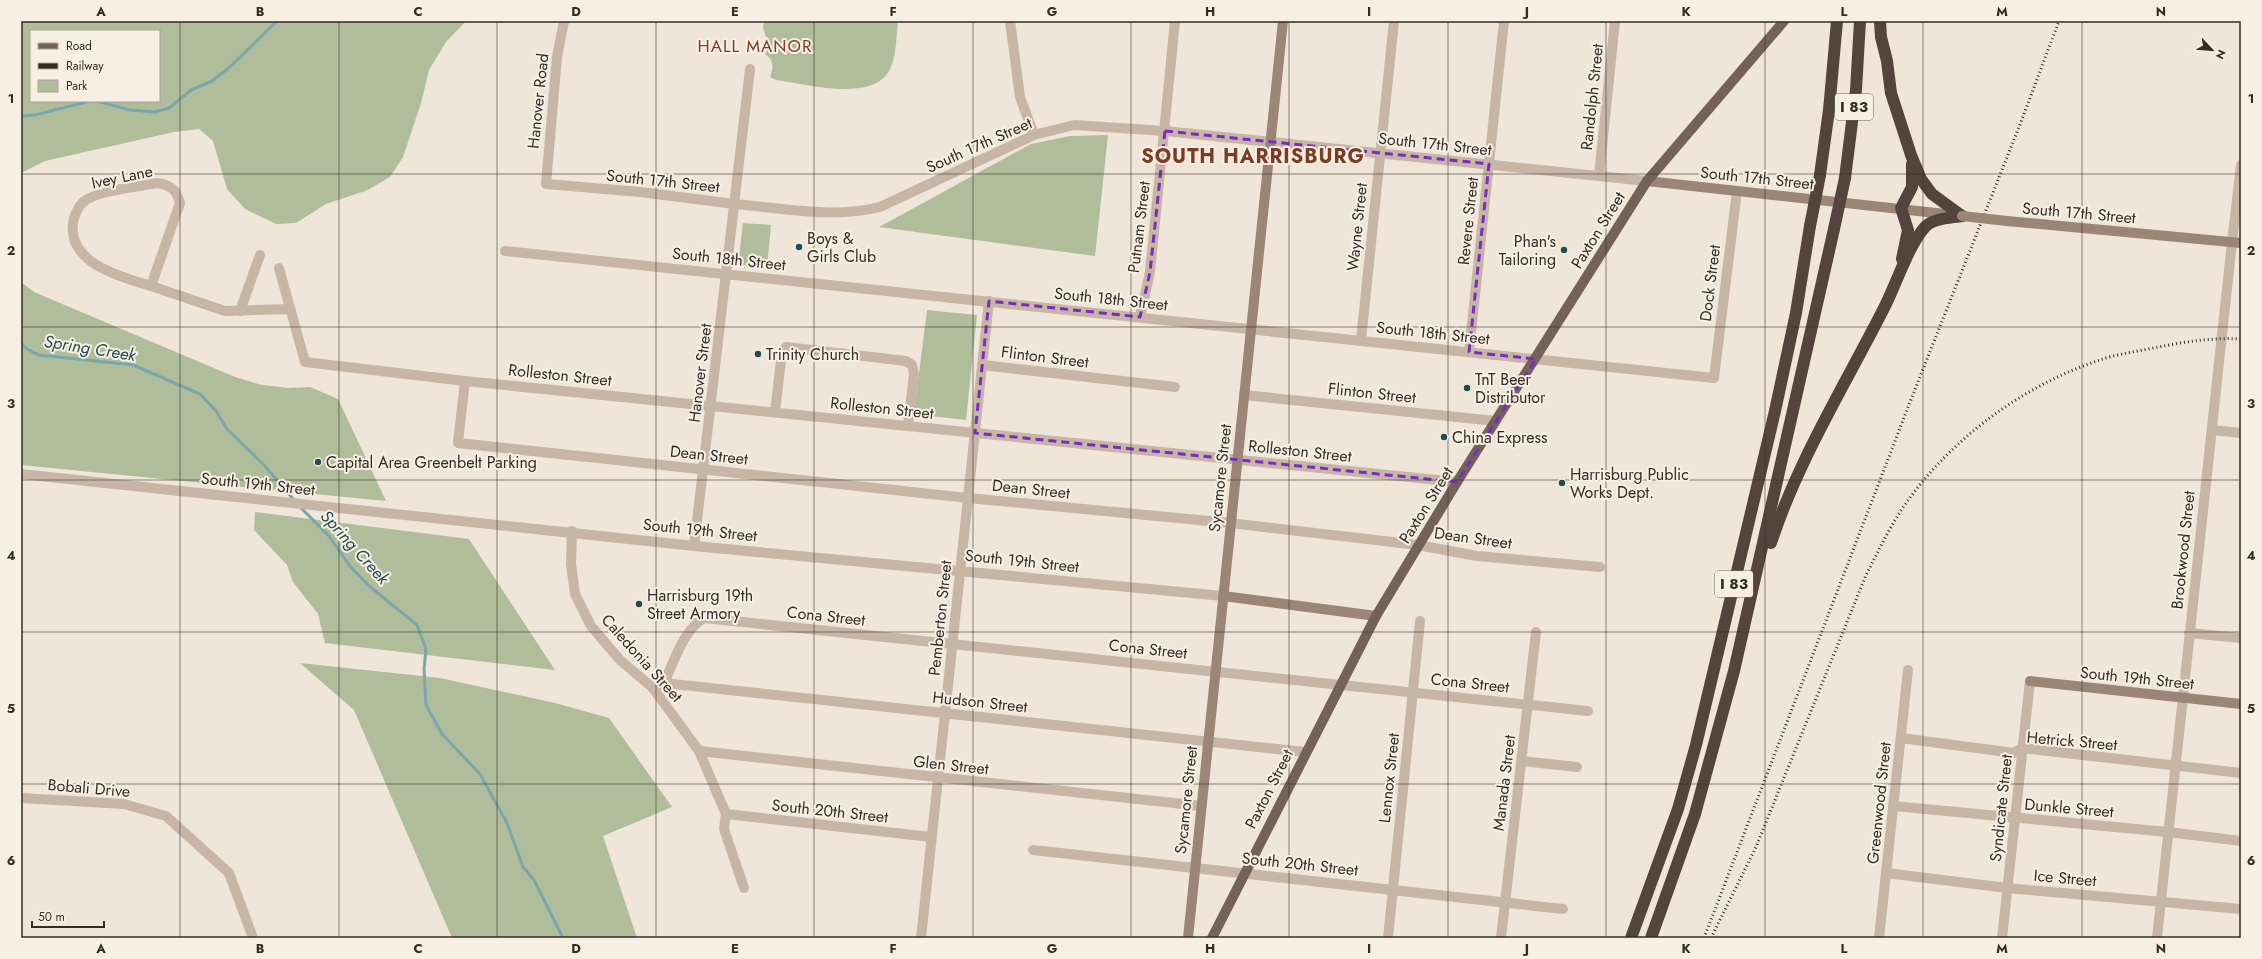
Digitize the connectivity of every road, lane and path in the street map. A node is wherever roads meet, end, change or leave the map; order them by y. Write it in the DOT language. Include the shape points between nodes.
graph roads {
  1 [pos="564,21"];
  2 [pos="1010,21"];
  3 [pos="1176,21"];
  4 [pos="1283,21"];
  5 [pos="1394,21"];
  6 [pos="1504,21"];
  7 [pos="1615,21"];
  8 [pos="1784,21"];
  9 [pos="1860,21"];
  10 [pos="1880,21"];
  11 [pos="1837,27"];
  12 [pos="750,69"];
  13 [pos="1165,131"];
  14 [pos="1034,135"];
  15 [pos="1271,142"];
  16 [pos="1380,154"];
  17 [pos="1911,155"];
  18 [pos="1489,164"];
  19 [pos="2241,165"];
  20 [pos="1599,176"];
  21 [pos="1647,180"];
  22 [pos="546,184"];
  23 [pos="1737,191"];
  24 [pos="734,204"];
  25 [pos="1901,208"];
  26 [pos="1962,216"];
  27 [pos="2236,243"];
  28 [pos="505,251"];
  29 [pos="260,255"];
  30 [pos="279,268"];
  31 [pos="727,274"];
  32 [pos="151,286"];
  33 [pos="989,301"];
  34 [pos="1885,306"];
  35 [pos="289,308"];
  36 [pos="240,311"];
  37 [pos="1140,317"];
  38 [pos="1251,329"];
  39 [pos="1360,340"];
  40 [pos="1469,352"];
  41 [pos="1536,359"];
  42 [pos="982,364"];
  43 [pos="1714,378"];
  44 [pos="465,381"];
  45 [pos="1175,387"];
  46 [pos="1244,395"];
  47 [pos="711,406"];
  48 [pos="775,412"];
  49 [pos="1496,421"];
  50 [pos="908,425"];
  51 [pos="2212,430"];
  52 [pos="975,432"];
  53 [pos="2241,432"];
  54 [pos="1237,460"];
  55 [pos="703,470"];
  56 [pos="21,474"];
  57 [pos="1457,482"];
  58 [pos="968,498"];
  59 [pos="1230,523"];
  60 [pos="572,532"];
  61 [pos="1418,545"];
  62 [pos="694,546"];
  63 [pos="1600,568"];
  64 [pos="960,570"];
  65 [pos="1223,596"];
  66 [pos="1376,616"];
  67 [pos="1748,616"];
  68 [pos="1420,620"];
  69 [pos="1536,632"];
  70 [pos="2190,633"];
  71 [pos="2241,638"];
  72 [pos="952,644"];
  73 [pos="1908,670"];
  74 [pos="1215,672"];
  75 [pos="2030,681"];
  76 [pos="664,683"];
  77 [pos="1339,685"];
  78 [pos="652,688"];
  79 [pos="1413,692"];
  80 [pos="2183,697"];
  81 [pos="1528,704"];
  82 [pos="2241,704"];
  83 [pos="1588,711"];
  84 [pos="944,714"];
  85 [pos="1901,738"];
  86 [pos="1208,742"];
  87 [pos="2022,748"];
  88 [pos="699,751"];
  89 [pos="1305,752"];
  90 [pos="1522,761"];
  91 [pos="1577,767"];
  92 [pos="2175,767"];
  93 [pos="2241,773"];
  94 [pos="938,779"];
  95 [pos="21,798"];
  96 [pos="1201,806"];
  97 [pos="1894,806"];
  98 [pos="726,814"];
  99 [pos="2015,819"];
  100 [pos="2168,832"];
  101 [pos="931,837"];
  102 [pos="2241,841"];
  103 [pos="1033,850"];
  104 [pos="1194,868"];
  105 [pos="1243,873"];
  106 [pos="1886,873"];
  107 [pos="744,888"];
  108 [pos="2007,888"];
  109 [pos="1392,889"];
  110 [pos="2161,901"];
  111 [pos="1504,903"];
  112 [pos="1563,909"];
  113 [pos="2241,909"];
  114 [pos="253,938"];
  115 [pos="921,938"];
  116 [pos="1188,938"];
  117 [pos="1212,938"];
  118 [pos="1388,938"];
  119 [pos="1501,938"];
  120 [pos="1631,938"];
  121 [pos="1651,938"];
  122 [pos="1883,938"];
  123 [pos="2002,938"];
  124 [pos="2157,938"];
  1 -- 22 [label="street, Hanover Road" via="557,56"];
  2 -- 14 [label="street" via="1020,97"];
  3 -- 13 [label="street, Putnam Street"];
  4 -- 15 [label="main road, Sycamore Street"];
  5 -- 16 [label="street, Wayne Street"];
  6 -- 18 [label="street, Revere Street"];
  7 -- 20 [label="street, Randolph Street"];
  8 -- 21 [label="main road, Paxton Street"];
  9 -- 67 [label="highway, I 83, bridge" via="1856,90 1845,178"];
  10 -- 17 [label="highway" via="1891,93"];
  11 -- 120 [label="highway, I 83, bridge" via="1820,174 1796,313 1775,411 1696,745 1678,809"];
  12 -- 24 [label="street, Hanover Street"];
  13 -- 14 [label="street, South 17th Street" via="1074,125"];
  13 -- 15 [label="street, South 17th Street"];
  13 -- 37 [label="street, Putnam Street" via="1150,272"];
  14 -- 24 [label="street, South 17th Street" via="880,207 834,213"];
  15 -- 16 [label="street, South 17th Street"];
  15 -- 38 [label="main road, Sycamore Street"];
  16 -- 18 [label="street, South 17th Street"];
  16 -- 39 [label="street, Wayne Street"];
  17 -- 25 [label="highway" via="1912,187"];
  17 -- 26 [label="highway" via="1921,179 1932,194"];
  18 -- 20 [label="street, South 17th Street"];
  18 -- 40 [label="street, Revere Street"];
  19 -- 27 [label="street, Brookwood Street"];
  20 -- 21 [label="street, South 17th Street"];
  21 -- 23 [label="main road, South 17th Street"];
  21 -- 41 [label="main road, Paxton Street"];
  22 -- 24 [label="street, South 17th Street"];
  23 -- 25 [label="main road, South 17th Street"];
  23 -- 43 [label="street, Dock Street"];
  24 -- 31 [label="street, Hanover Street"];
  25 -- 26 [label="main road, South 17th Street"];
  25 -- 34 [label="highway" via="1907,223 1906,238 1897,276"];
  26 -- 27 [label="main road, South 17th Street, bridge"];
  26 -- 34 [label="highway" via="1936,221 1926,226"];
  27 -- 51 [label="street, Brookwood Street"];
  28 -- 31 [label="street, South 18th Street"];
  29 -- 36 [label="street"];
  30 -- 35 [label="street"];
  31 -- 33 [label="street, South 18th Street"];
  31 -- 47 [label="street, Hanover Street"];
  32 -- 32 [label="street, Ivey Lane" via="95,264 76,248 72,234 74,216 83,202 94,196 157,183 170,185 177,193 180,203"];
  32 -- 36 [label="street, Ivey Lane" via="225,311"];
  33 -- 37 [label="street, South 18th Street"];
  33 -- 42 [label="street, Pemberton Street"];
  34 -- 67 [label="highway" via="1793,488 1777,526"];
  35 -- 36 [label="street, Ivey Lane"];
  35 -- 44 [label="street, Rolleston Street" via="305,362"];
  37 -- 38 [label="street, South 18th Street"];
  38 -- 39 [label="street, South 18th Street"];
  38 -- 46 [label="main road, Sycamore Street"];
  39 -- 40 [label="street, South 18th Street"];
  40 -- 41 [label="street, South 18th Street"];
  41 -- 43 [label="street, South 18th Street"];
  41 -- 49 [label="main road, Paxton Street"];
  42 -- 45 [label="street, Flinton Street"];
  42 -- 52 [label="street, Pemberton Street"];
  44 -- 47 [label="street, Rolleston Street"];
  44 -- 55 [label="street, Dean Street" via="458,442"];
  46 -- 49 [label="street, Flinton Street"];
  46 -- 54 [label="main road, Sycamore Street"];
  47 -- 48 [label="street, Rolleston Street"];
  47 -- 55 [label="street, Hanover Street"];
  48 -- 50 [label="street, Rolleston Street"];
  48 -- 50 [label="street" via="782,352 786,347 906,361 912,365 914,374"];
  49 -- 57 [label="main road, Paxton Street"];
  50 -- 52 [label="street, Rolleston Street"];
  51 -- 53 [label="street"];
  51 -- 70 [label="street, Brookwood Street"];
  52 -- 54 [label="street, Rolleston Street"];
  52 -- 58 [label="street, Pemberton Street"];
  54 -- 57 [label="street, Rolleston Street"];
  54 -- 59 [label="main road, Sycamore Street"];
  55 -- 58 [label="street, Dean Street"];
  55 -- 62 [label="street, Hanover Street"];
  56 -- 60 [label="street, South 19th Street"];
  57 -- 61 [label="main road, Paxton Street"];
  58 -- 59 [label="street, Dean Street"];
  58 -- 64 [label="street, Pemberton Street"];
  59 -- 61 [label="street, Dean Street"];
  59 -- 65 [label="main road, Sycamore Street"];
  60 -- 62 [label="street, South 19th Street"];
  60 -- 78 [label="street, Caledonia Street" via="571,564 575,594 591,626 620,660"];
  61 -- 63 [label="street, Dean Street" via="1477,556"];
  61 -- 66 [label="main road, Paxton Street"];
  62 -- 64 [label="street, South 19th Street"];
  64 -- 65 [label="street, South 19th Street"];
  64 -- 72 [label="street, Pemberton Street"];
  65 -- 66 [label="main road, South 19th Street"];
  65 -- 74 [label="main road, Sycamore Street"];
  66 -- 77 [label="main road, Paxton Street"];
  67 -- 121 [label="highway, I 83" via="1695,814"];
  68 -- 79 [label="street, Lennox Street"];
  69 -- 81 [label="street, Manada Street"];
  70 -- 71 [label="street"];
  70 -- 80 [label="street, Brookwood Street"];
  72 -- 74 [label="street, Cona Street"];
  72 -- 76 [label="street, Cona Street" via="704,618 695,623 689,631"];
  72 -- 84 [label="street, Pemberton Street"];
  73 -- 85 [label="street, Greenwood Street"];
  74 -- 77 [label="street, Cona Street"];
  74 -- 86 [label="main road, Sycamore Street"];
  75 -- 80 [label="main road, South 19th Street"];
  75 -- 87 [label="street, Syndicate Street"];
  76 -- 78 [label="street, Hudson Street"];
  76 -- 84 [label="street, Hudson Street"];
  77 -- 79 [label="street, Cona Street"];
  77 -- 89 [label="main road, Paxton Street"];
  78 -- 88 [label="street, Caledonia Street"];
  79 -- 81 [label="street, Cona Street"];
  79 -- 109 [label="street, Lennox Street"];
  80 -- 82 [label="main road, South 19th Street"];
  80 -- 92 [label="street, Brookwood Street"];
  81 -- 83 [label="street, Cona Street"];
  81 -- 90 [label="street, Manada Street"];
  84 -- 86 [label="street, Hudson Street"];
  84 -- 94 [label="street, Pemberton Street"];
  85 -- 87 [label="street, Hetrick Street" via="2014,753"];
  85 -- 97 [label="street, Greenwood Street"];
  86 -- 89 [label="street, Hudson Street"];
  86 -- 96 [label="main road, Sycamore Street"];
  87 -- 92 [label="street, Hetrick Street"];
  87 -- 99 [label="street, Syndicate Street"];
  88 -- 94 [label="street, Glen Street"];
  88 -- 98 [label="street, Caledonia Street"];
  89 -- 105 [label="main road, Paxton Street"];
  90 -- 91 [label="street"];
  90 -- 111 [label="street, Manada Street"];
  92 -- 93 [label="street, Hetrick Street"];
  92 -- 100 [label="street, Brookwood Street"];
  94 -- 96 [label="street, Glen Street"];
  94 -- 101 [label="street, Pemberton Street"];
  95 -- 114 [label="street, Bobali Drive" via="124,804 166,816 229,873"];
  96 -- 104 [label="main road, Sycamore Street"];
  97 -- 99 [label="street, Dunkle Street"];
  97 -- 106 [label="street, Greenwood Street"];
  98 -- 101 [label="street, South 20th Street"];
  98 -- 107 [label="street, Caledonia Street" via="724,829"];
  99 -- 100 [label="street, Dunkle Street"];
  99 -- 108 [label="street, Syndicate Street"];
  100 -- 102 [label="street, Dunkle Street"];
  100 -- 110 [label="street, Brookwood Street"];
  101 -- 115 [label="street, Pemberton Street"];
  103 -- 104 [label="street, South 20th Street"];
  104 -- 105 [label="street, South 20th Street"];
  104 -- 116 [label="main road, Sycamore Street"];
  105 -- 109 [label="street, South 20th Street"];
  105 -- 117 [label="main road, Paxton Street"];
  106 -- 108 [label="street, Ice Street"];
  106 -- 122 [label="street, Greenwood Street"];
  108 -- 110 [label="street, Ice Street"];
  108 -- 123 [label="street, Syndicate Street"];
  109 -- 111 [label="street, South 20th Street"];
  109 -- 118 [label="street, Lennox Street"];
  110 -- 113 [label="street, Ice Street"];
  110 -- 124 [label="street, Brookwood Street"];
  111 -- 112 [label="street, South 20th Street"];
  111 -- 119 [label="street, Manada Street"];
}
